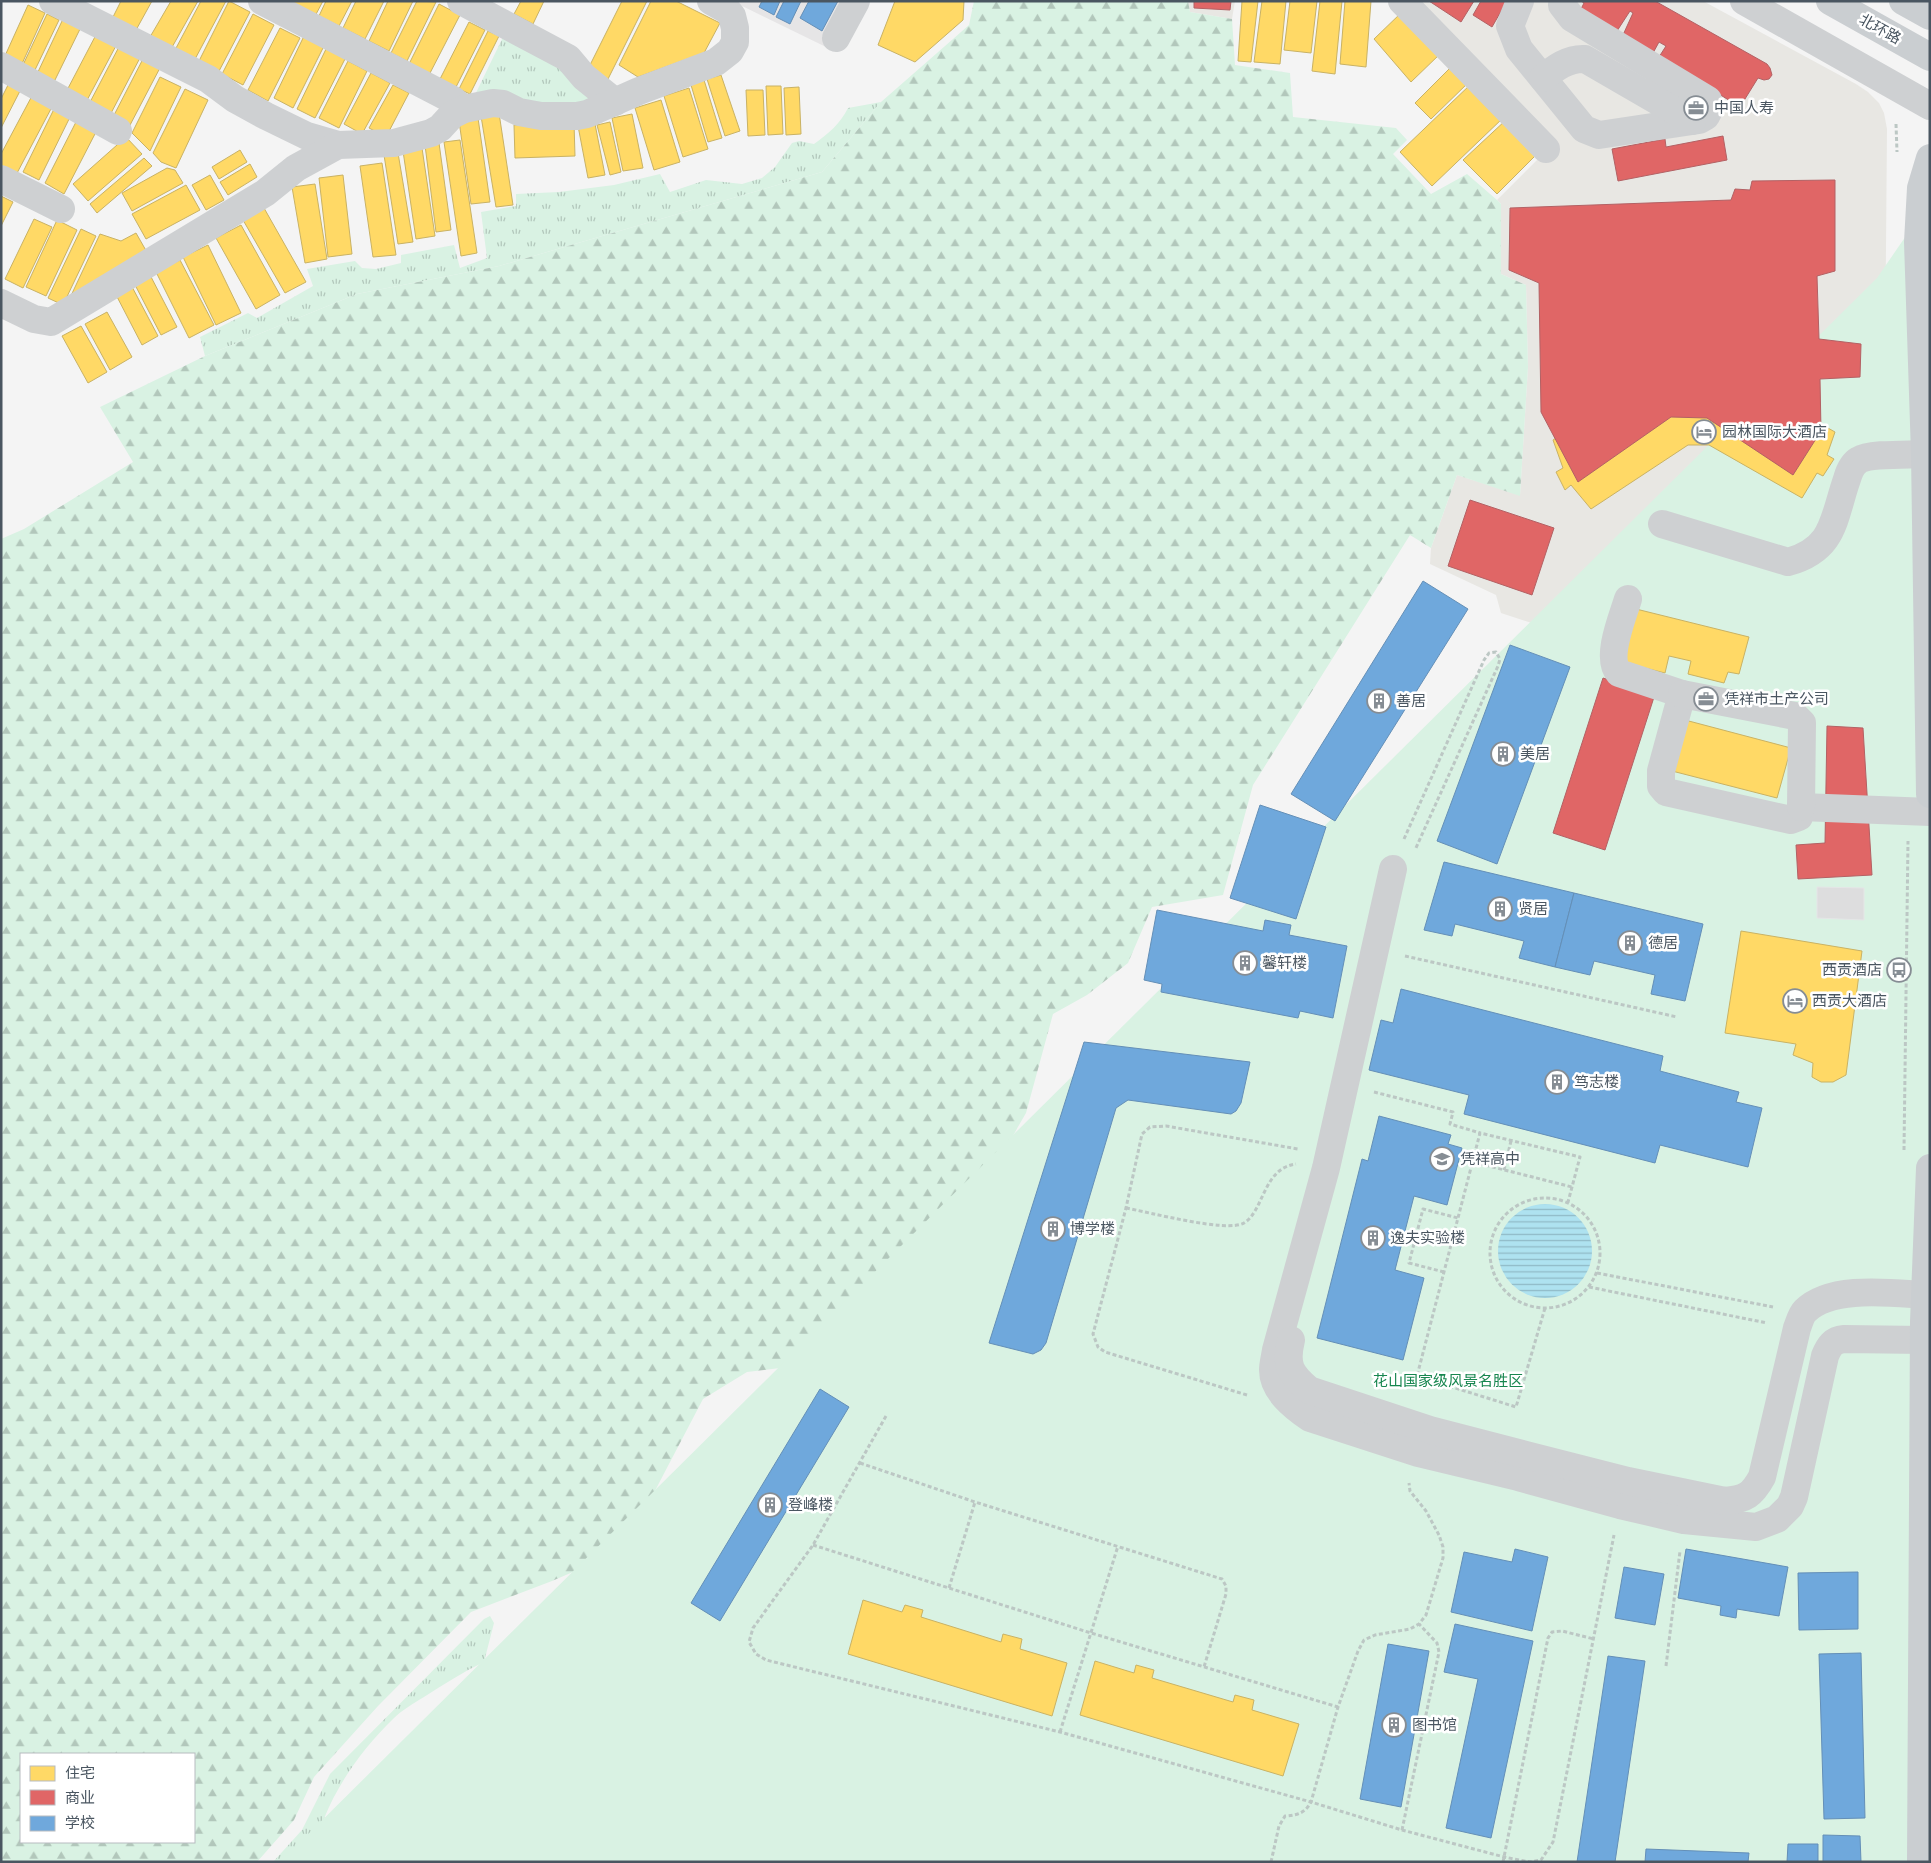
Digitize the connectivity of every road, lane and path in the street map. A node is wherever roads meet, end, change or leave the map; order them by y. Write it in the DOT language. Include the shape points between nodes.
graph roads {
  1 [pos="53,1"];
  2 [pos="262,1"];
  3 [pos="461,1"];
  4 [pos="711,1"];
  5 [pos="856,1"];
  6 [pos="1402,1"];
  7 [pos="1520,1"];
  8 [pos="1563,1"];
  9 [pos="1744,1"];
  10 [pos="1830,1"];
  11 [pos="1904,1"];
  12 [pos="1930,16"];
  13 [pos="836,38"];
  14 [pos="1930,57"];
  15 [pos="1,66"];
  16 [pos="1543,78"];
  17 [pos="615,102"];
  18 [pos="1930,106"];
  19 [pos="464,109"];
  20 [pos="1896,118"];
  21 [pos="1692,121"];
  22 [pos="118,131"];
  23 [pos="338,145"];
  24 [pos="1546,149"];
  25 [pos="1930,158"];
  26 [pos="1897,161"];
  27 [pos="1,179"];
  28 [pos="61,209"];
  29 [pos="1,303"];
  30 [pos="1925,454"];
  31 [pos="1662,524"];
  32 [pos="1628,599"];
  33 [pos="1682,694"];
  34 [pos="1930,794"];
  35 [pos="1801,807"];
  36 [pos="1919,813"];
  37 [pos="1400,872"];
  38 [pos="1388,953"];
  39 [pos="1677,1017"];
  40 [pos="1355,1087"];
  41 [pos="1480,1133"];
  42 [pos="1511,1141"];
  43 [pos="1904,1156"];
  44 [pos="1327,1161"];
  45 [pos="1473,1162"];
  46 [pos="1930,1168"];
  47 [pos="1504,1170"];
  48 [pos="1572,1187"];
  49 [pos="1568,1202"];
  50 [pos="1126,1208"];
  51 [pos="1458,1218"];
  52 [pos="1444,1272"];
  53 [pos="1597,1273"];
  54 [pos="1589,1287"];
  55 [pos="1925,1295"];
  56 [pos="1545,1308"];
  57 [pos="1800,1320"];
  58 [pos="1924,1340"];
  59 [pos="1250,1396"];
  60 [pos="886,1416"];
  61 [pos="1418,1453"];
  62 [pos="860,1463"];
  63 [pos="974,1502"];
  64 [pos="1620,1505"];
  65 [pos="1684,1520"];
  66 [pos="813,1545"];
  67 [pos="1118,1546"];
  68 [pos="949,1588"];
  69 [pos="1419,1624"];
  70 [pos="1091,1633"];
  71 [pos="1594,1639"];
  72 [pos="1666,1666"];
  73 [pos="1204,1667"];
  74 [pos="1338,1707"];
  75 [pos="1060,1732"];
  76 [pos="1311,1802"];
  77 [pos="1402,1830"];
  78 [pos="1504,1857"];
  79 [pos="1271,1862"];
  80 [pos="1503,1862"];
  81 [pos="1921,1862"];
  1 -- 23 [label="street" via="208,79 266,116 307,136"];
  2 -- 19 [label="street" via="453,100"];
  3 -- 17 [label="street" via="568,58 584,77"];
  4 -- 17 [label="street" via="732,16 735,42 730,51 716,62"];
  5 -- 13 [label="street"];
  6 -- 24 [label="street"];
  7 -- 16 [label="street" via="1510,26 1519,48"];
  8 -- 21 [label="street" via="1562,5 1572,18 1708,100 1710,108 1706,116"];
  9 -- 18 [label="street"];
  10 -- 14 [label="main road, 北环路"];
  11 -- 12 [label="main road"];
  15 -- 22 [label="street"];
  16 -- 21 [label="street" via="1566,62 1585,59"];
  16 -- 21 [label="street" via="1584,129 1599,135"];
  17 -- 19 [label="street" via="577,116 541,116 493,103"];
  19 -- 23 [label="street" via="452,115 440,128 394,143"];
  20 -- 26 [label="path"];
  23 -- 29 [label="street" via="296,168 265,193 51,322 34,319"];
  25 -- 30 [label="main road" via="1921,188 1918,242"];
  27 -- 28 [label="street"];
  30 -- 31 [label="street" via="1874,456 1859,460 1850,469 1828,536 1804,558 1788,562"];
  30 -- 34 [label="main road"];
  32 -- 33 [label="street" via="1615,645 1615,669"];
  33 -- 35 [label="street" via="1795,716 1800,720"];
  33 -- 35 [label="street" via="1660,772 1661,786 1666,792 1791,820 1799,818"];
  35 -- 36 [label="street"];
  36 -- 43 [label="path"];
  37 -- 37 [label="path" via="1412,856 1498,666 1500,658 1496,652 1489,653 1484,660 1399,852"];
  37 -- 38 [label="street"];
  37 -- 44 [label="street"];
  38 -- 39 [label="path"];
  38 -- 40 [label="street"];
  40 -- 41 [label="path" via="1453,1112 1450,1124"];
  40 -- 57 [label="street" via="1288,1354 1289,1367 1309,1390 1430,1430 1628,1481 1725,1501 1741,1500 1754,1490 1762,1476"];
  41 -- 42 [label="path"];
  41 -- 45 [label="path"];
  42 -- 47 [label="path"];
  42 -- 48 [label="path" via="1580,1157"];
  44 -- 50 [label="path" via="1288,1165 1274,1176 1253,1213 1245,1222 1235,1226"];
  44 -- 50 [label="path" via="1166,1126 1150,1127 1142,1134"];
  44 -- 61 [label="street" via="1276,1350 1273,1370 1276,1384 1297,1409 1310,1418"];
  45 -- 47 [label="path"];
  45 -- 51 [label="path"];
  46 -- 55 [label="main road"];
  47 -- 48 [label="path"];
  48 -- 49 [label="path"];
  49 -- 53 [label="path" via="1582,1211 1599,1240"];
  49 -- 56 [label="path" via="1552,1197 1519,1203 1501,1219 1491,1241 1490,1258 1502,1288 1529,1306"];
  50 -- 59 [label="path" via="1093,1334 1098,1346 1119,1357"];
  51 -- 52 [label="path"];
  51 -- 52 [label="path" via="1423,1209 1418,1227 1409,1263"];
  52 -- 56 [label="path" via="1417,1376 1516,1407"];
  53 -- 54 [label="path"];
  53 -- 57 [label="path"];
  54 -- 56 [label="path" via="1577,1299 1562,1306"];
  54 -- 57 [label="path"];
  55 -- 57 [label="street" via="1862,1293 1830,1297 1811,1306"];
  55 -- 58 [label="main road"];
  58 -- 65 [label="street" via="1844,1339 1829,1346 1794,1496 1790,1506 1777,1519 1756,1526"];
  58 -- 81 [label="main road"];
  60 -- 62 [label="path"];
  61 -- 64 [label="street" via="1518,1476"];
  61 -- 69 [label="path" via="1409,1483 1410,1491 1426,1510 1439,1534 1443,1553 1426,1615"];
  62 -- 63 [label="path"];
  62 -- 66 [label="path"];
  63 -- 67 [label="path"];
  63 -- 68 [label="path"];
  64 -- 65 [label="street"];
  64 -- 71 [label="path"];
  65 -- 72 [label="path"];
  66 -- 68 [label="path"];
  66 -- 75 [label="path" via="753,1628 750,1642 756,1654 766,1660"];
  67 -- 70 [label="path"];
  67 -- 73 [label="path" via="1222,1579 1226,1594"];
  68 -- 70 [label="path"];
  69 -- 74 [label="path" via="1364,1640"];
  69 -- 77 [label="path" via="1432,1635 1439,1652"];
  70 -- 73 [label="path"];
  70 -- 75 [label="path"];
  71 -- 78 [label="path" via="1553,1842 1541,1860 1530,1862"];
  71 -- 78 [label="path" via="1562,1631 1552,1632 1548,1638"];
  73 -- 74 [label="path"];
  74 -- 76 [label="path"];
  75 -- 76 [label="path"];
  76 -- 77 [label="path"];
  76 -- 79 [label="path" via="1300,1814 1285,1816 1279,1826"];
  77 -- 78 [label="path"];
  78 -- 80 [label="path"];
}
